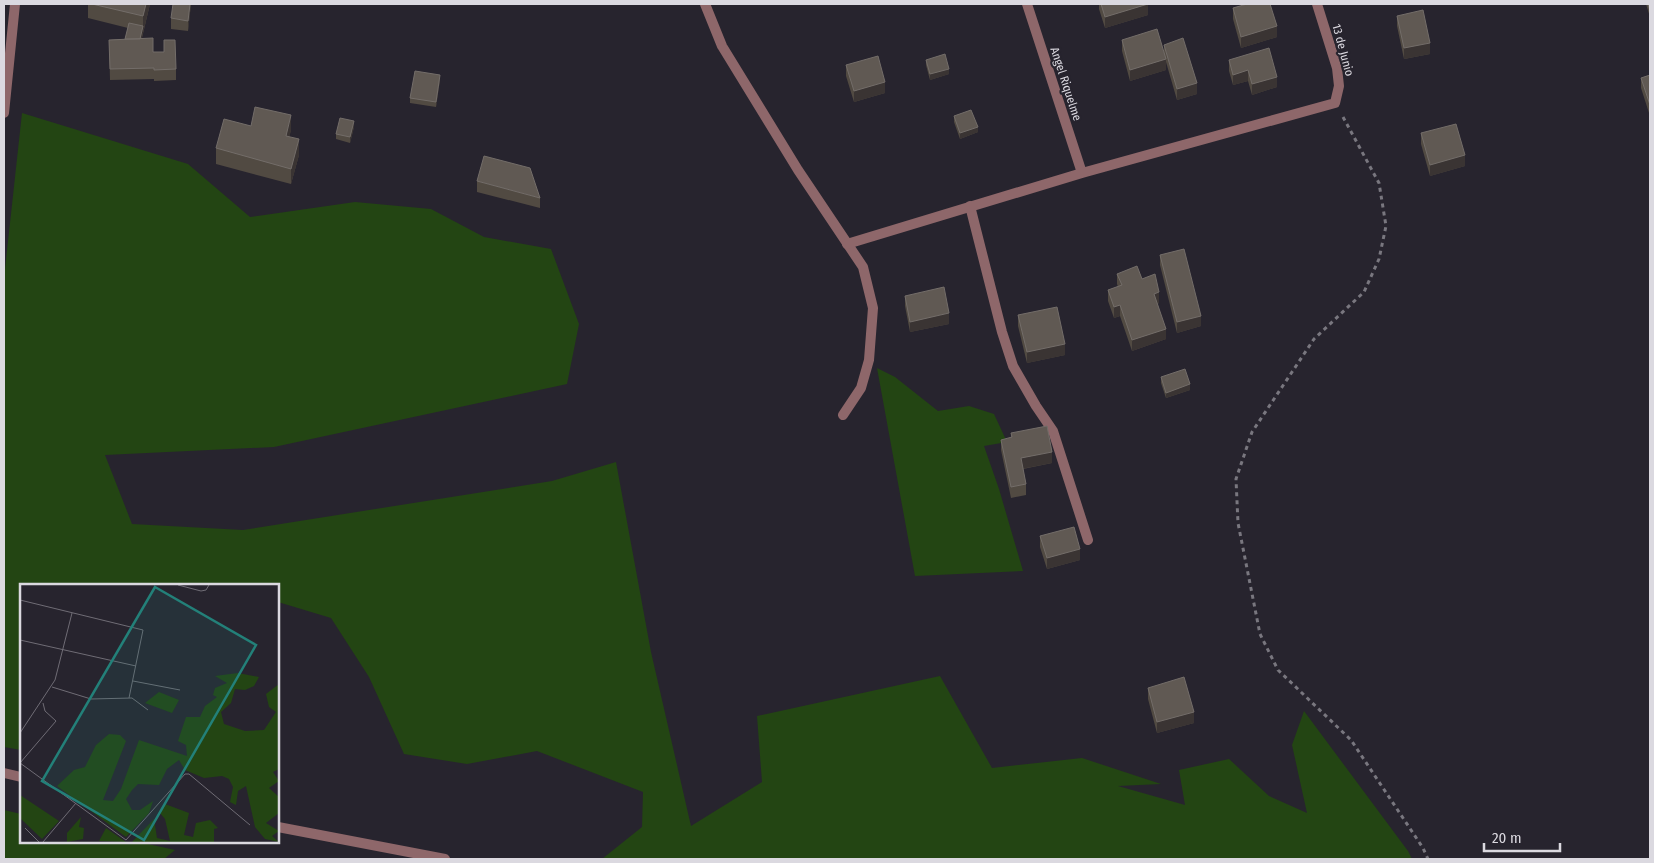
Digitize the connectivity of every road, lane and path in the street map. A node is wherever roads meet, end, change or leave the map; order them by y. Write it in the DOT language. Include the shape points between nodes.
graph roads {
  1 [pos="15,4"];
  2 [pos="705,4"];
  3 [pos="1027,4"];
  4 [pos="1317,4"];
  5 [pos="1335,103"];
  6 [pos="4,113"];
  7 [pos="1082,173"];
  8 [pos="970,206"];
  9 [pos="847,244"];
  10 [pos="843,415"];
  11 [pos="1088,540"];
  12 [pos="4,774"];
  13 [pos="20,777"];
  14 [pos="279,827"];
  15 [pos="445,859"];
  16 [pos="1428,859"];
  1 -- 6 [label="street"];
  2 -- 9 [label="street" via="722,46"];
  3 -- 7 [label="street, Angel Riquelme"];
  4 -- 5 [label="street, 13 de Junio" via="1337,68 1339,86"];
  5 -- 7 [label="street"];
  5 -- 16 [label="path" via="1379,183 1386,226 1378,259 1364,292 1314,339 1252,432 1236,479 1238,523 1260,634 1278,670 1351,740"];
  7 -- 8 [label="street"];
  8 -- 9 [label="street"];
  8 -- 11 [label="street" via="1013,366 1053,431"];
  9 -- 10 [label="street" via="863,268 873,308 869,360 861,388"];
  12 -- 13 [label="street"];
  14 -- 15 [label="street"];
}
